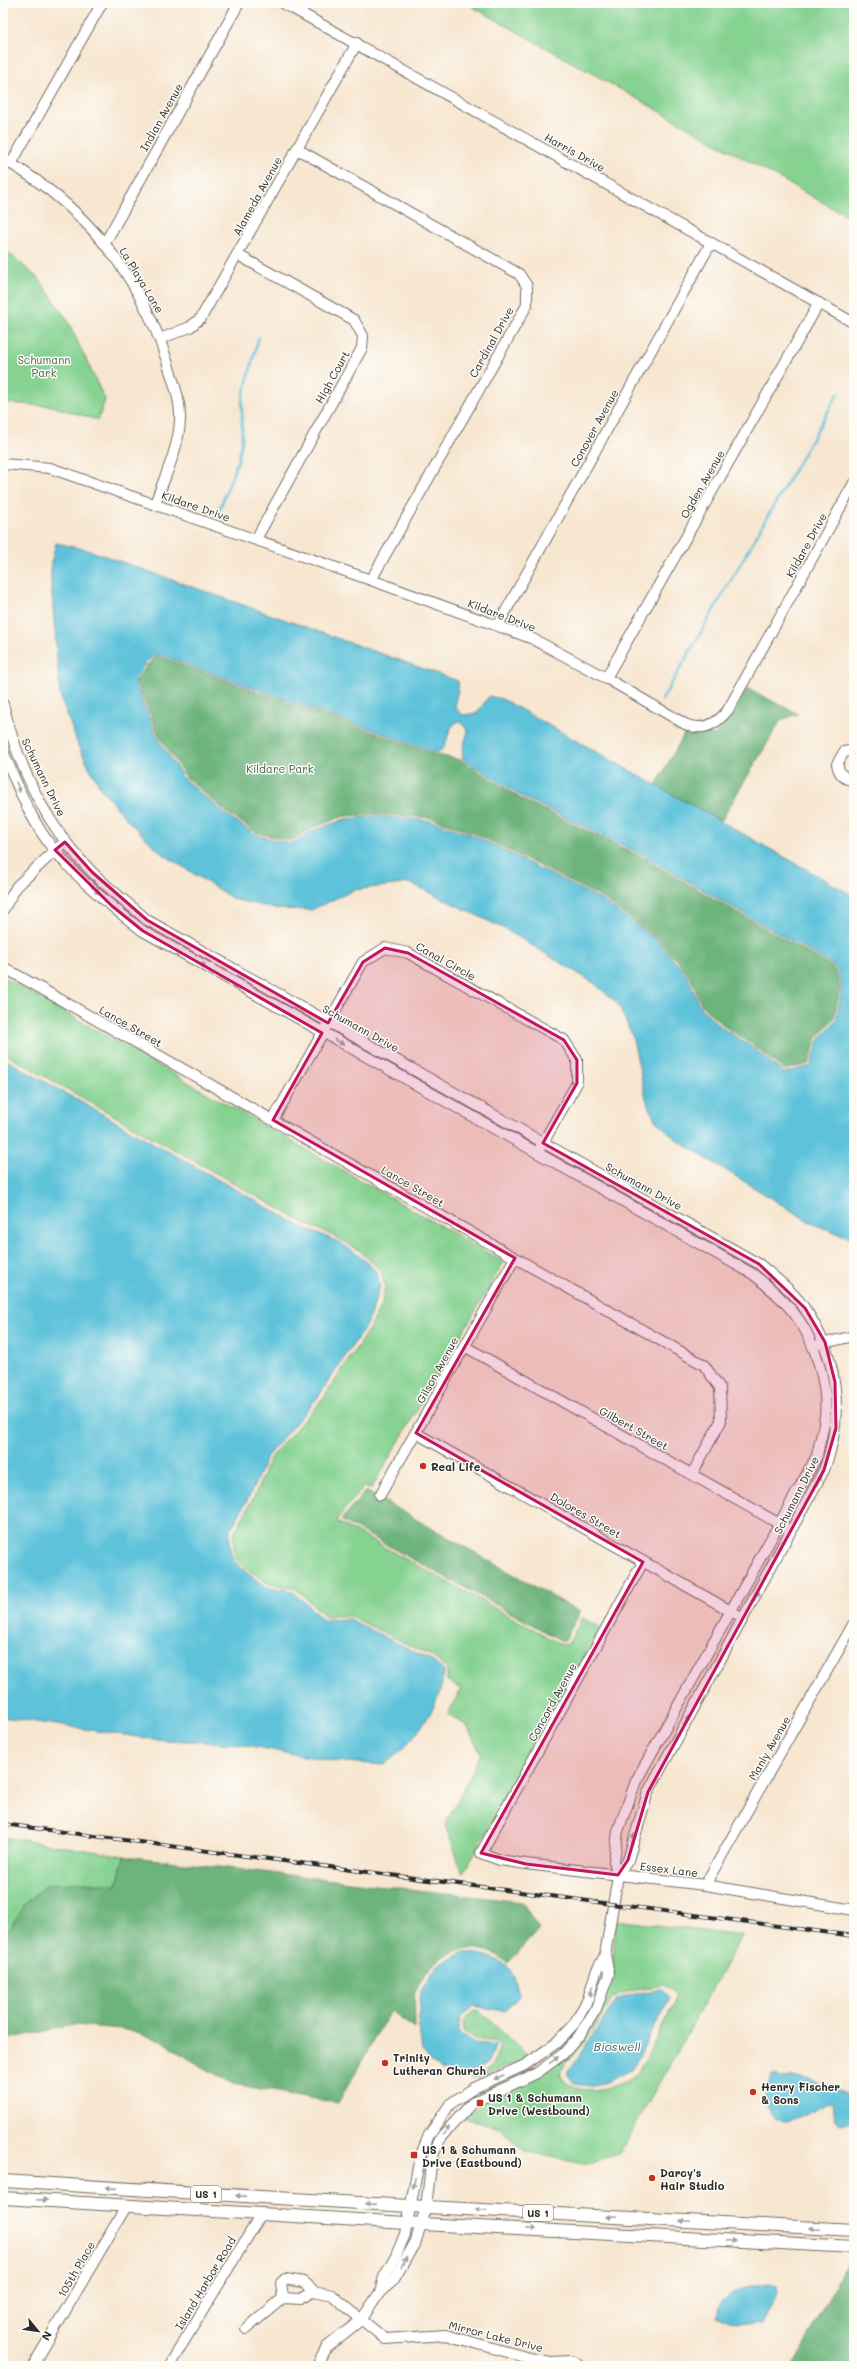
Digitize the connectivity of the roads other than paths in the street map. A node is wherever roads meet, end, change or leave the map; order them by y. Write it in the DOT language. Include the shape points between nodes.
graph roads {
  1 [pos="102,3"];
  2 [pos="239,3"];
  3 [pos="283,3"];
  4 [pos="357,43"];
  5 [pos="298,149"];
  6 [pos="7,162"];
  7 [pos="105,242"];
  8 [pos="711,243"];
  9 [pos="238,255"];
  10 [pos="819,303"];
  11 [pos="854,323"];
  12 [pos="160,339"];
  13 [pos="3,464"];
  14 [pos="854,483"];
  15 [pos="155,504"];
  16 [pos="256,539"];
  17 [pos="371,580"];
  18 [pos="498,626"];
  19 [pos="606,678"];
  20 [pos="3,704"];
  21 [pos="7,733"];
  22 [pos="854,750"];
  23 [pos="3,751"];
  24 [pos="854,780"];
  25 [pos="65,842"];
  26 [pos="55,850"];
  27 [pos="3,910"];
  28 [pos="3,967"];
  29 [pos="328,1023"];
  30 [pos="322,1033"];
  31 [pos="273,1120"];
  32 [pos="543,1143"];
  33 [pos="537,1154"];
  34 [pos="515,1258"];
  35 [pos="854,1336"];
  36 [pos="825,1342"];
  37 [pos="464,1346"];
  38 [pos="812,1346"];
  39 [pos="416,1433"];
  40 [pos="692,1474"];
  41 [pos="380,1495"];
  42 [pos="780,1524"];
  43 [pos="792,1531"];
  44 [pos="643,1562"];
  45 [pos="730,1611"];
  46 [pos="744,1619"];
  47 [pos="854,1622"];
  48 [pos="682,1698"];
  49 [pos="695,1704"];
  50 [pos="636,1781"];
  51 [pos="650,1788"];
  52 [pos="481,1853"];
  53 [pos="618,1875"];
  54 [pos="705,1885"];
  55 [pos="854,1910"];
  56 [pos="605,1955"];
  57 [pos="3,2181"];
  58 [pos="3,2198"];
  59 [pos="127,2205"];
  60 [pos="410,2206"];
  61 [pos="426,2207"];
  62 [pos="262,2213"];
  63 [pos="407,2222"];
  64 [pos="422,2224"];
  65 [pos="854,2230"];
  66 [pos="854,2247"];
  67 [pos="314,2291"];
  68 [pos="380,2292"];
  69 [pos="283,2298"];
  70 [pos="362,2319"];
  71 [pos="246,2329"];
  72 [pos="551,2364"];
  73 [pos="34,2366"];
  74 [pos="169,2366"];
  75 [pos="317,2366"];
  76 [pos="583,2366"];
  1 -- 6 [label="street"];
  2 -- 7 [label="street, Indian Avenue"];
  3 -- 4 [label="street, Harris Drive"];
  4 -- 5 [label="street, Alameda Avenue"];
  4 -- 8 [label="street, Harris Drive"];
  5 -- 9 [label="street, Alameda Avenue"];
  5 -- 17 [label="street, Cardinal Drive" via="519,274 527,286 526,305"];
  6 -- 7 [label="street, La Playa Lane" via="50,190"];
  7 -- 12 [label="street, La Playa Lane" via="142,301"];
  8 -- 10 [label="street, Harris Drive"];
  8 -- 18 [label="street, Conover Avenue"];
  9 -- 12 [label="street, Alameda Avenue" via="201,318 190,327"];
  9 -- 16 [label="street, High Court" via="354,320 363,336 362,348"];
  10 -- 11 [label="street, Harris Drive"];
  10 -- 19 [label="street, Ogden Avenue"];
  12 -- 15 [label="street, La Playa Lane" via="178,394 180,419 178,439"];
  13 -- 15 [label="street, Kildare Drive" via="50,468"];
  14 -- 19 [label="street, Kildare Drive" via="728,710 719,720 705,727 689,726"];
  15 -- 16 [label="street, Kildare Drive"];
  16 -- 17 [label="street, Kildare Drive"];
  17 -- 18 [label="street, Kildare Drive"];
  18 -- 19 [label="street, Kildare Drive" via="531,638"];
  20 -- 21 [label="street, Schumann Drive"];
  21 -- 25 [label="street, Schumann Drive" via="45,811"];
  22 -- 24 [label="street" via="844,752 837,764 841,774"];
  23 -- 26 [label="street, Schumann Drive, one-way" via="22,798"];
  25 -- 26 [label="street"];
  25 -- 29 [label="street, Schumann Drive" via="92,872 147,920"];
  26 -- 27 [label="street" via="17,886"];
  26 -- 30 [label="street, Schumann Drive, one-way" via="112,906 143,931"];
  28 -- 31 [label="street, Lance Street"];
  29 -- 30 [label="street, Canal Circle"];
  29 -- 32 [label="street, Schumann Drive"];
  29 -- 32 [label="street, Canal Circle" via="363,962 385,948 408,953 564,1040 576,1060 577,1082"];
  30 -- 31 [label="street, Canal Circle"];
  30 -- 33 [label="street, Schumann Drive, one-way"];
  31 -- 34 [label="street, Lance Street"];
  32 -- 33 [label="street, Canal Circle"];
  32 -- 36 [label="street, Schumann Drive" via="759,1264 805,1308"];
  33 -- 38 [label="street, Schumann Drive" via="753,1274 778,1295 799,1320"];
  34 -- 37 [label="street, Gilson Avenue"];
  34 -- 40 [label="street, Lance Street" via="704,1366 720,1388 721,1421"];
  35 -- 36 [label="street"];
  36 -- 38 [label="street"];
  43 -- 36 [label="street, Schumann Drive, one-way" via="824,1470 836,1428 834,1382"];
  37 -- 39 [label="street, Gilson Avenue"];
  37 -- 40 [label="street, Gilbert Street"];
  38 -- 42 [label="street, Schumann Drive" via="823,1384 825,1416 816,1456"];
  39 -- 41 [label="street, Gilson Avenue"];
  39 -- 44 [label="street, Dolores Street"];
  40 -- 42 [label="street, Gilbert Street"];
  42 -- 43 [label="street, Gilbert Street"];
  42 -- 45 [label="street, Schumann Drive"];
  46 -- 43 [label="street, Schumann Drive, one-way"];
  44 -- 45 [label="street, Dolores Street"];
  44 -- 52 [label="street, Concord Avenue"];
  45 -- 46 [label="street, Dolores Street"];
  45 -- 48 [label="street, Schumann Drive"];
  46 -- 49 [label="street, Schumann Drive"];
  47 -- 54 [label="street, Manly Avenue"];
  48 -- 49 [label="street"];
  48 -- 50 [label="street, Schumann Drive"];
  51 -- 49 [label="street, Schumann Drive, one-way"];
  50 -- 51 [label="street"];
  50 -- 53 [label="street, Schumann Drive" via="618,1831 614,1861"];
  53 -- 51 [label="street, Schumann Drive, one-way" via="628,1860"];
  52 -- 53 [label="street, Essex Lane" via="500,1860"];
  53 -- 54 [label="street, Essex Lane"];
  53 -- 56 [label="street, Schumann Drive"];
  54 -- 55 [label="street, Essex Lane"];
  56 -- 60 [label="street, Schumann Drive, one-way" via="596,1972 588,1999 574,2024 555,2044 525,2065 474,2088 450,2104 429,2135 422,2151"];
  61 -- 56 [label="street, Schumann Drive, one-way" via="432,2158 441,2138 472,2103 537,2073 563,2054 579,2036 596,2009 609,1974"];
  60 -- 57 [label="main road, US 1, one-way"];
  58 -- 59 [label="main road, US 1, one-way"];
  59 -- 62 [label="main road, US 1"];
  59 -- 73 [label="street, 105th Place"];
  60 -- 61 [label="main road, US 1"];
  60 -- 63 [label="street, Schumann Drive"];
  61 -- 64 [label="street, Schumann Drive"];
  65 -- 61 [label="main road, US 1, one-way"];
  62 -- 63 [label="main road, US 1"];
  62 -- 74 [label="street, Island Harbor Road"];
  63 -- 64 [label="main road, US 1"];
  63 -- 68 [label="street, Schumann Drive"];
  64 -- 66 [label="main road, US 1, one-way"];
  68 -- 64 [label="street, Schumann Drive, one-way" via="393,2281 416,2241"];
  67 -- 69 [label="street" via="300,2299"];
  67 -- 69 [label="street, Mirror Lake Drive" via="304,2282 285,2279 280,2289"];
  67 -- 70 [label="street, Mirror Lake Drive" via="332,2295"];
  68 -- 70 [label="street"];
  69 -- 71 [label="street"];
  70 -- 72 [label="street, Mirror Lake Drive" via="385,2339 446,2335"];
  70 -- 75 [label="street" via="327,2347"];
  72 -- 76 [label="street, Mirror Lake Drive" via="571,2361"];
}
